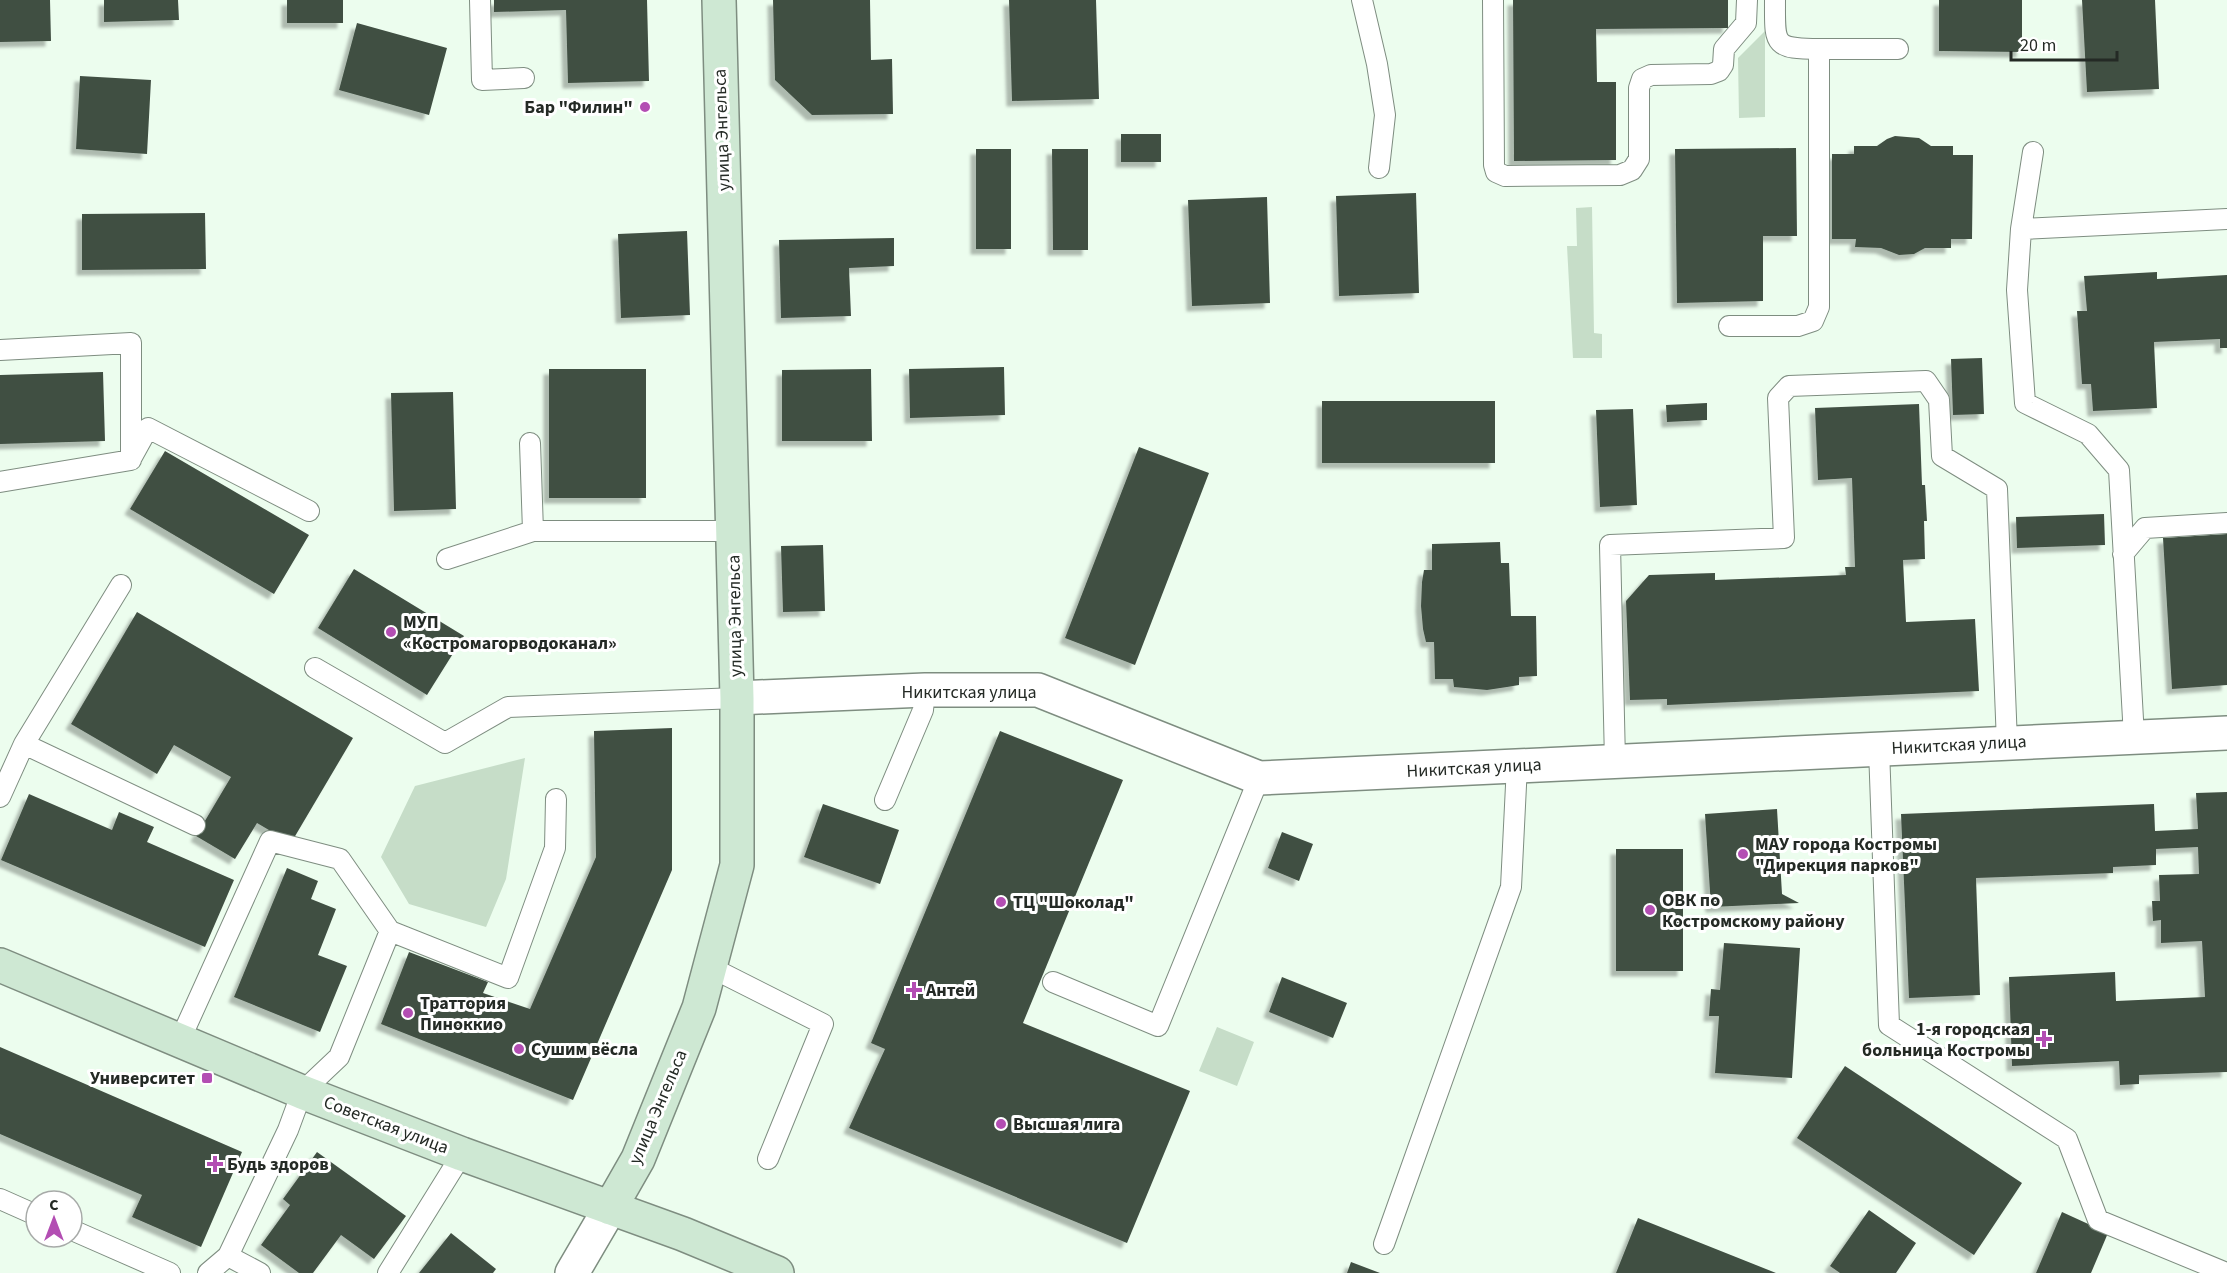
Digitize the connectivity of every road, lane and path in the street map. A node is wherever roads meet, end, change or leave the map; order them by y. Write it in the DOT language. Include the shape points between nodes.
graph roads {
  1 [pos="480,0"];
  2 [pos="719,0"];
  3 [pos="1362,0"];
  4 [pos="1493,0"];
  5 [pos="1747,0"];
  6 [pos="1775,0"];
  7 [pos="1819,49"];
  8 [pos="1898,49"];
  9 [pos="524,78"];
  10 [pos="2033,152"];
  11 [pos="1379,168"];
  12 [pos="2227,219"];
  13 [pos="2021,229"];
  14 [pos="1729,326"];
  15 [pos="0,350"];
  16 [pos="530,443"];
  17 [pos="131,460"];
  18 [pos="0,482"];
  19 [pos="309,511"];
  20 [pos="2227,523"];
  21 [pos="533,531"];
  22 [pos="733,531"];
  23 [pos="2123,554"];
  24 [pos="447,559"];
  25 [pos="121,585"];
  26 [pos="315,668"];
  27 [pos="925,690"];
  28 [pos="737,698"];
  29 [pos="2227,733"];
  30 [pos="2134,737"];
  31 [pos="2007,743"];
  32 [pos="24,744"];
  33 [pos="1879,749"];
  34 [pos="1615,761"];
  35 [pos="1517,765"];
  36 [pos="1259,778"];
  37 [pos="0,797"];
  38 [pos="556,799"];
  39 [pos="885,800"];
  40 [pos="195,825"];
  41 [pos="390,931"];
  42 [pos="0,964"];
  43 [pos="710,967"];
  44 [pos="1053,982"];
  45 [pos="180,1040"];
  46 [pos="302,1092"];
  47 [pos="462,1155"];
  48 [pos="768,1159"];
  49 [pos="0,1199"];
  50 [pos="610,1208"];
  51 [pos="24,1210"];
  52 [pos="84,1235"];
  53 [pos="1384,1244"];
  54 [pos="228,1256"];
  55 [pos="2225,1269"];
  56 [pos="171,1273"];
  57 [pos="208,1273"];
  58 [pos="260,1273"];
  59 [pos="388,1273"];
  60 [pos="572,1273"];
  61 [pos="777,1273"];
  1 -- 9 [label="lane" via="482,80"];
  2 -- 22 [label="main road, улица Энгельса"];
  3 -- 11 [label="lane" via="1385,115"];
  4 -- 5 [label="lane" via="1494,165 1496,172 1505,176 1620,176 1632,170 1639,159 1642,79 1651,75 1719,71 1724,49 1746,24"];
  6 -- 7 [label="lane" via="1775,34 1780,44 1791,49"];
  7 -- 8 [label="lane"];
  7 -- 14 [label="lane" via="1819,307 1813,321 1798,326"];
  10 -- 13 [label="lane"];
  12 -- 13 [label="lane"];
  13 -- 23 [label="lane" via="2017,290 2025,403 2088,434 2119,470"];
  15 -- 17 [label="lane" via="131,343"];
  16 -- 21 [label="lane"];
  17 -- 18 [label="lane"];
  17 -- 19 [label="lane" via="148,428"];
  20 -- 23 [label="lane" via="2145,528"];
  21 -- 22 [label="lane"];
  21 -- 24 [label="lane"];
  22 -- 28 [label="main road, улица Энгельса"];
  23 -- 30 [label="lane"];
  25 -- 32 [label="lane"];
  26 -- 28 [label="lane" via="445,743 508,707"];
  27 -- 28 [label="street, Никитская улица"];
  27 -- 36 [label="street, Никитская улица" via="1038,690"];
  27 -- 39 [label="lane" via="923,711"];
  28 -- 43 [label="main road, улица Энгельса" via="737,865"];
  29 -- 30 [label="street, Никитская улица"];
  30 -- 31 [label="street, Никитская улица"];
  31 -- 33 [label="street, Никитская улица"];
  31 -- 34 [label="lane" via="1997,489 1942,456 1939,399 1926,381 1789,387 1778,398 1784,538 1610,545"];
  32 -- 37 [label="lane"];
  32 -- 40 [label="lane"];
  33 -- 34 [label="street, Никитская улица"];
  33 -- 55 [label="lane" via="1888,1025 2067,1139 2098,1220"];
  34 -- 35 [label="street, Никитская улица"];
  35 -- 36 [label="street, Никитская улица"];
  35 -- 53 [label="lane" via="1511,887"];
  36 -- 44 [label="lane" via="1158,1026"];
  38 -- 41 [label="lane" via="555,848 508,978"];
  41 -- 45 [label="lane" via="340,859 270,841"];
  41 -- 46 [label="lane" via="339,1057"];
  42 -- 45 [label="main road, Советская улица"];
  43 -- 48 [label="lane" via="823,1024"];
  43 -- 50 [label="main road, улица Энгельса" via="699,1008 638,1159"];
  45 -- 46 [label="main road, Советская улица"];
  46 -- 47 [label="main road, Советская улица"];
  46 -- 54 [label="lane"];
  47 -- 50 [label="main road, Советская улица"];
  47 -- 59 [label="lane"];
  49 -- 51 [label="lane"];
  50 -- 60 [label="street"];
  50 -- 61 [label="main road, Советская улица"];
  52 -- 56 [label="lane"];
  54 -- 57 [label="lane"];
  54 -- 58 [label="lane"];
}
